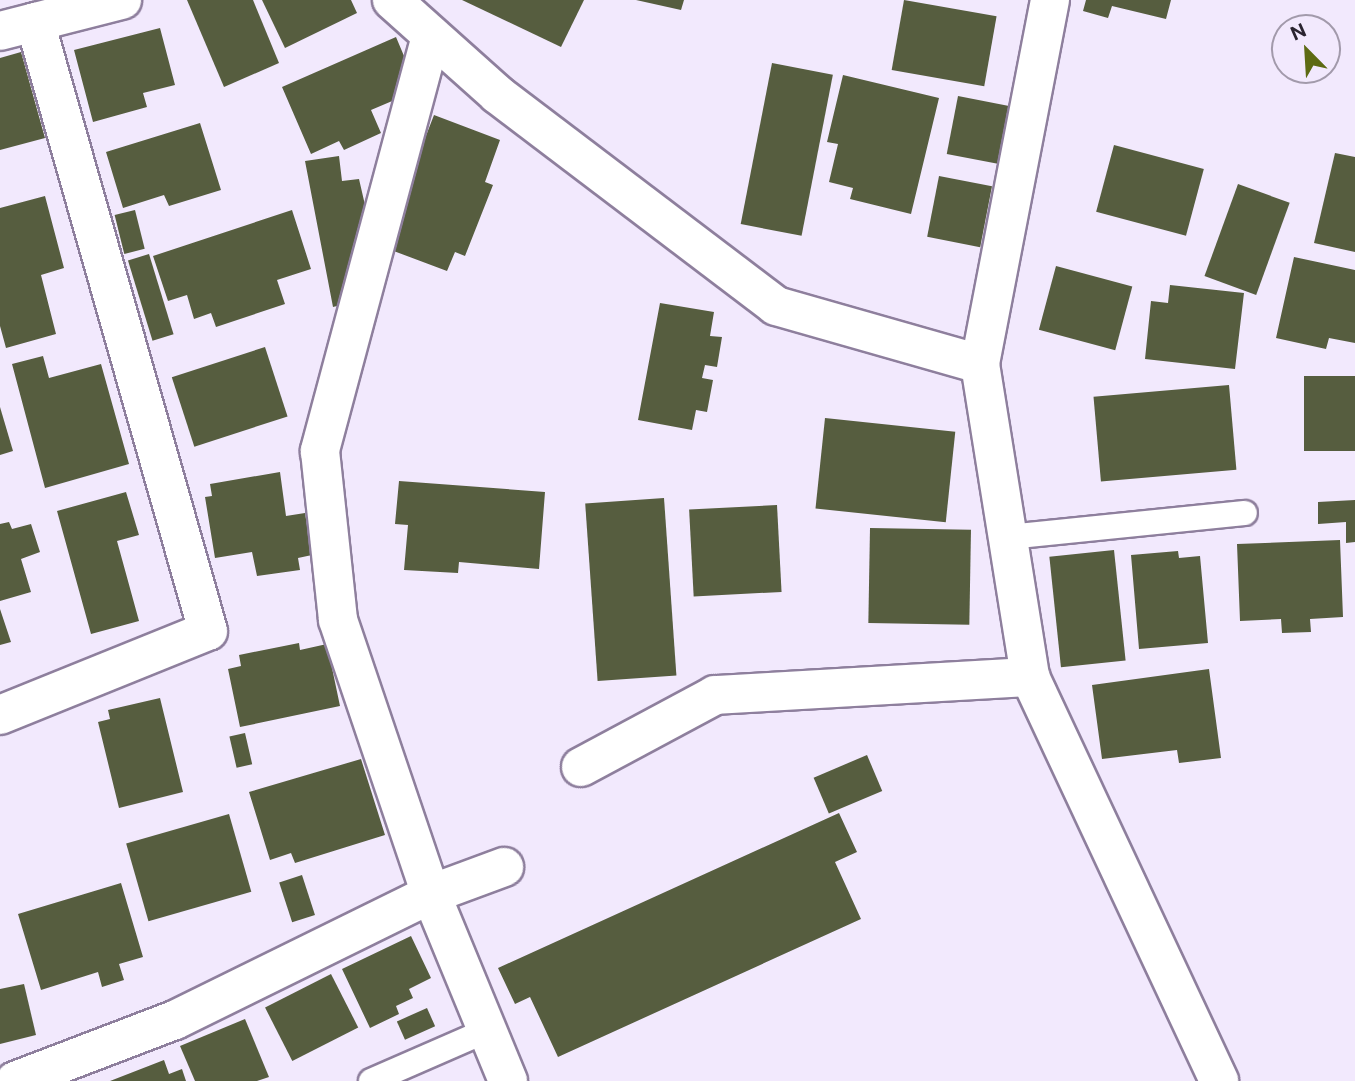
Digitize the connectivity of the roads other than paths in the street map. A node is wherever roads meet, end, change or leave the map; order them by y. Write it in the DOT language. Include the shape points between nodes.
graph roads {
  1 [pos="122,0"];
  2 [pos="1043,2"];
  3 [pos="418,15"];
  4 [pos="17,27"];
  5 [pos="980,364"];
  6 [pos="1245,513"];
  7 [pos="1009,537"];
  8 [pos="1030,677"];
  9 [pos="0,715"];
  10 [pos="581,767"];
  11 [pos="504,867"];
  12 [pos="431,894"];
  13 [pos="488,1030"];
  14 [pos="15,1081"];
  15 [pos="371,1081"];
  16 [pos="509,1081"];
  17 [pos="1219,1081"];
  1 -- 4 [label="street"];
  2 -- 5 [label="street"];
  3 -- 5 [label="street" via="497,94 776,306"];
  3 -- 12 [label="street" via="320,451 338,620"];
  4 -- 9 [label="street" via="208,631"];
  5 -- 7 [label="street"];
  6 -- 7 [label="lane"];
  7 -- 8 [label="street"];
  8 -- 10 [label="street" via="715,695"];
  8 -- 17 [label="street"];
  11 -- 12 [label="street"];
  12 -- 13 [label="street"];
  12 -- 14 [label="street" via="175,1020"];
  13 -- 15 [label="lane"];
  13 -- 16 [label="street"];
}
